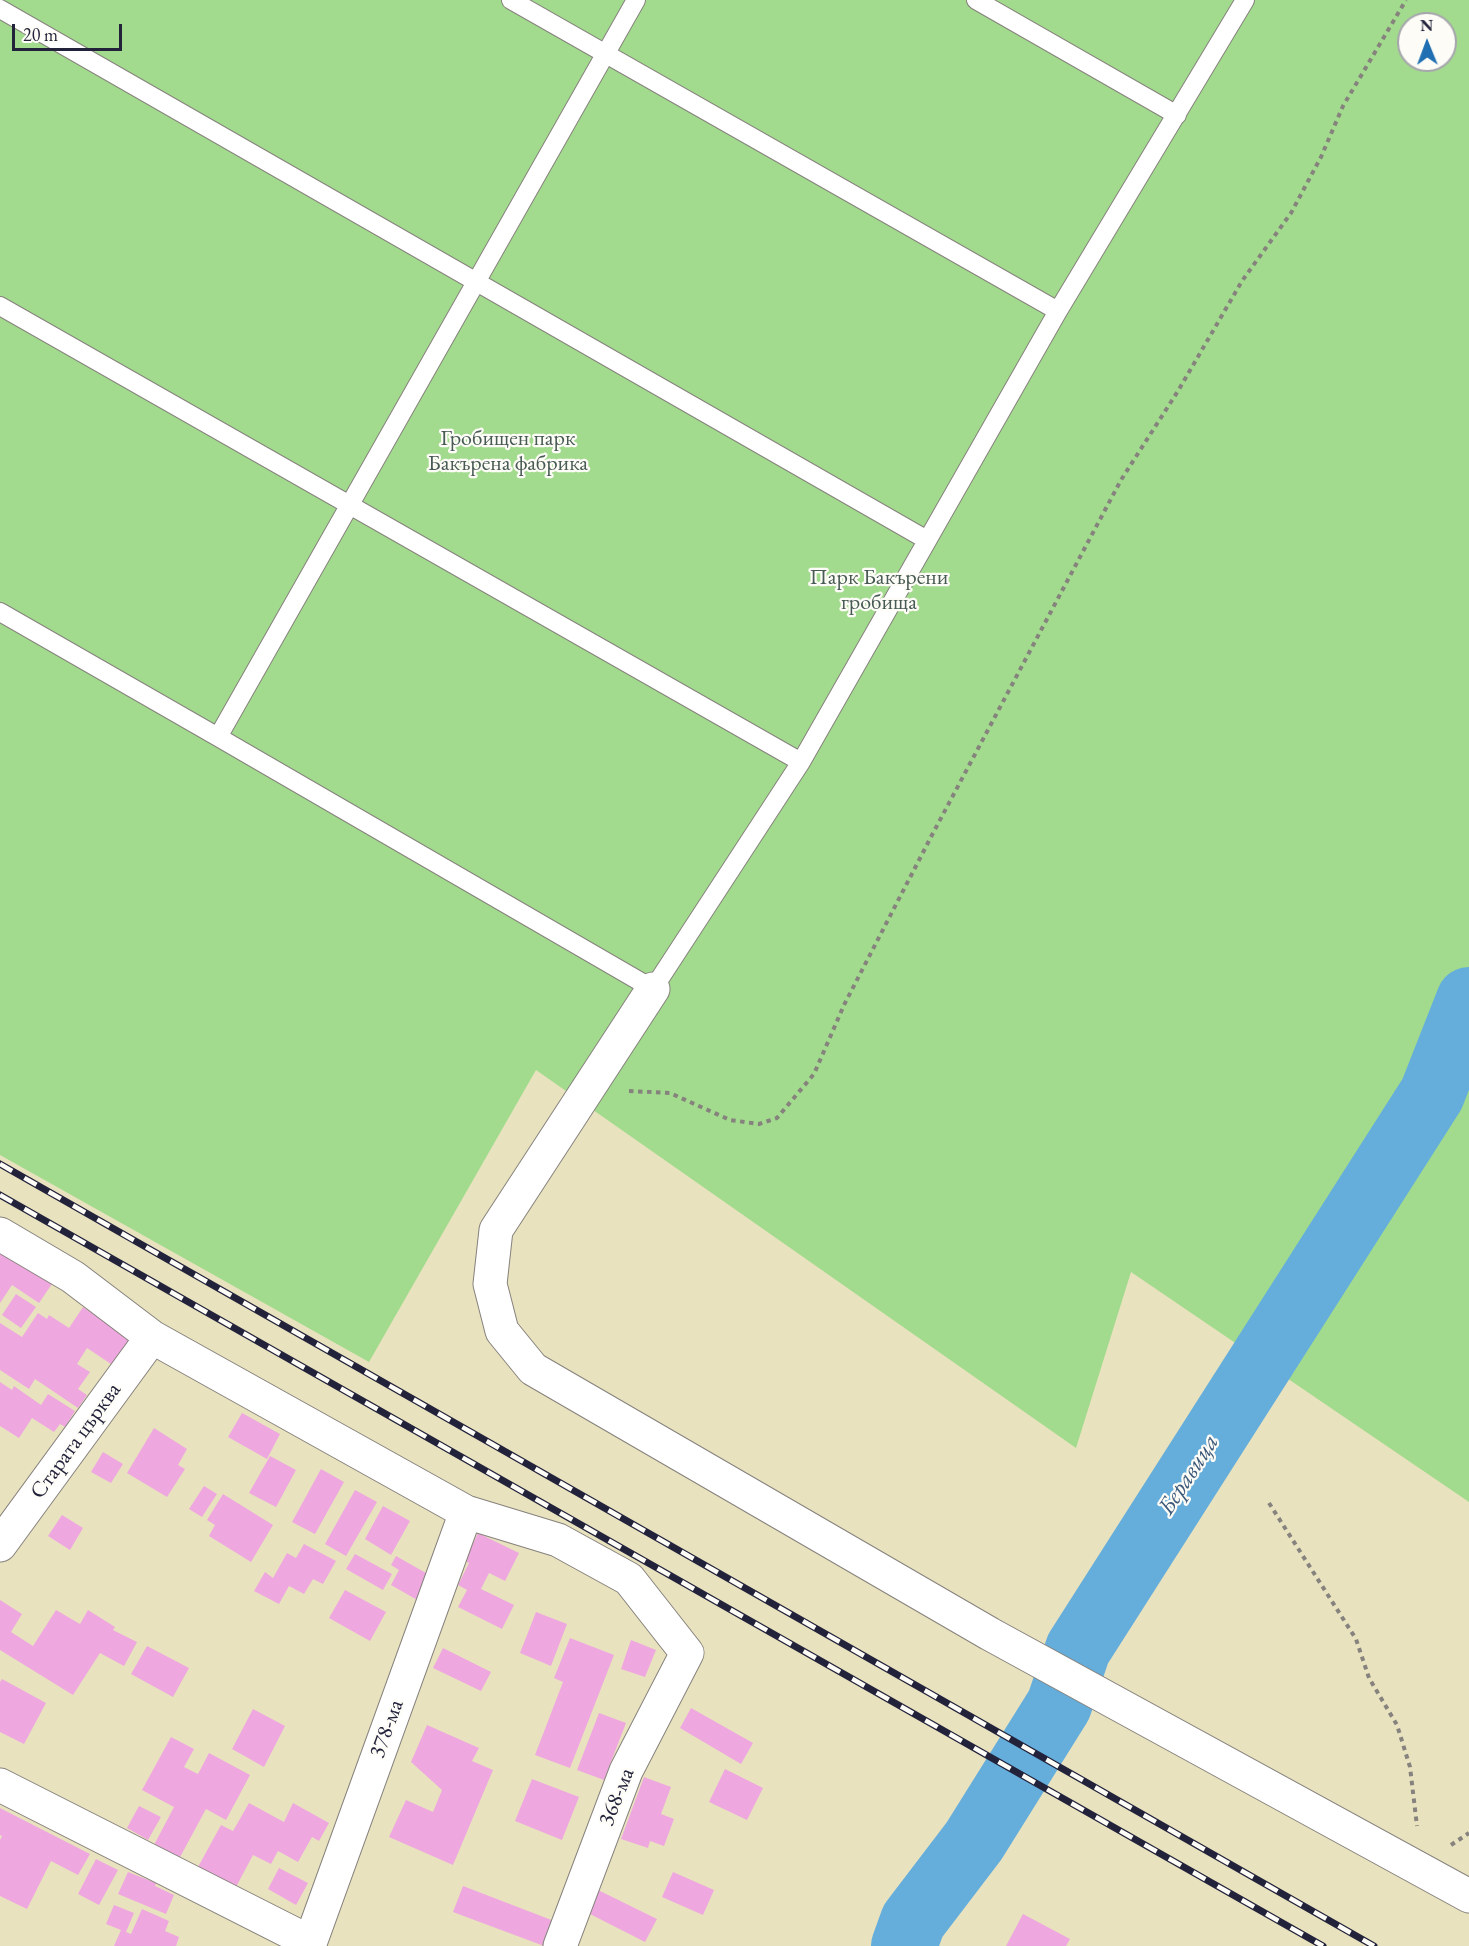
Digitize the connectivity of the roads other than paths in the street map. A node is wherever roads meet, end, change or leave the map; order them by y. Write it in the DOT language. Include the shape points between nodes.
graph roads {
  1 [pos="2,0"];
  2 [pos="511,0"];
  3 [pos="636,0"];
  4 [pos="975,0"];
  5 [pos="1245,0"];
  6 [pos="0,4"];
  7 [pos="0,9"];
  8 [pos="606,54"];
  9 [pos="1177,115"];
  10 [pos="476,282"];
  11 [pos="0,306"];
  12 [pos="1059,311"];
  13 [pos="350,505"];
  14 [pos="927,540"];
  15 [pos="0,612"];
  16 [pos="218,736"];
  17 [pos="801,762"];
  18 [pos="652,989"];
  19 [pos="0,1234"];
  20 [pos="152,1337"];
  21 [pos="466,1512"];
  22 [pos="0,1545"];
  23 [pos="0,1785"];
  24 [pos="1469,1896"];
  25 [pos="309,1944"];
  26 [pos="560,1946"];
  1 -- 6 [label="lane"];
  2 -- 8 [label="lane"];
  3 -- 8 [label="lane"];
  4 -- 9 [label="lane"];
  5 -- 9 [label="lane"];
  7 -- 10 [label="lane"];
  8 -- 10 [label="lane"];
  8 -- 12 [label="lane"];
  9 -- 12 [label="lane"];
  10 -- 13 [label="lane"];
  10 -- 14 [label="lane"];
  11 -- 13 [label="lane"];
  12 -- 14 [label="lane"];
  13 -- 16 [label="lane"];
  13 -- 17 [label="lane"];
  14 -- 17 [label="lane"];
  15 -- 16 [label="lane"];
  16 -- 18 [label="lane"];
  17 -- 18 [label="lane"];
  18 -- 24 [label="street" via="496,1230 490,1284 502,1331 533,1369 1017,1649"];
  19 -- 20 [label="street" via="73,1277"];
  20 -- 21 [label="street"];
  20 -- 22 [label="street, Старата църква"];
  21 -- 25 [label="street, 378-ма"];
  21 -- 26 [label="street, 368-ма" via="558,1540 629,1579 687,1653 626,1771"];
  23 -- 25 [label="street"];
}
